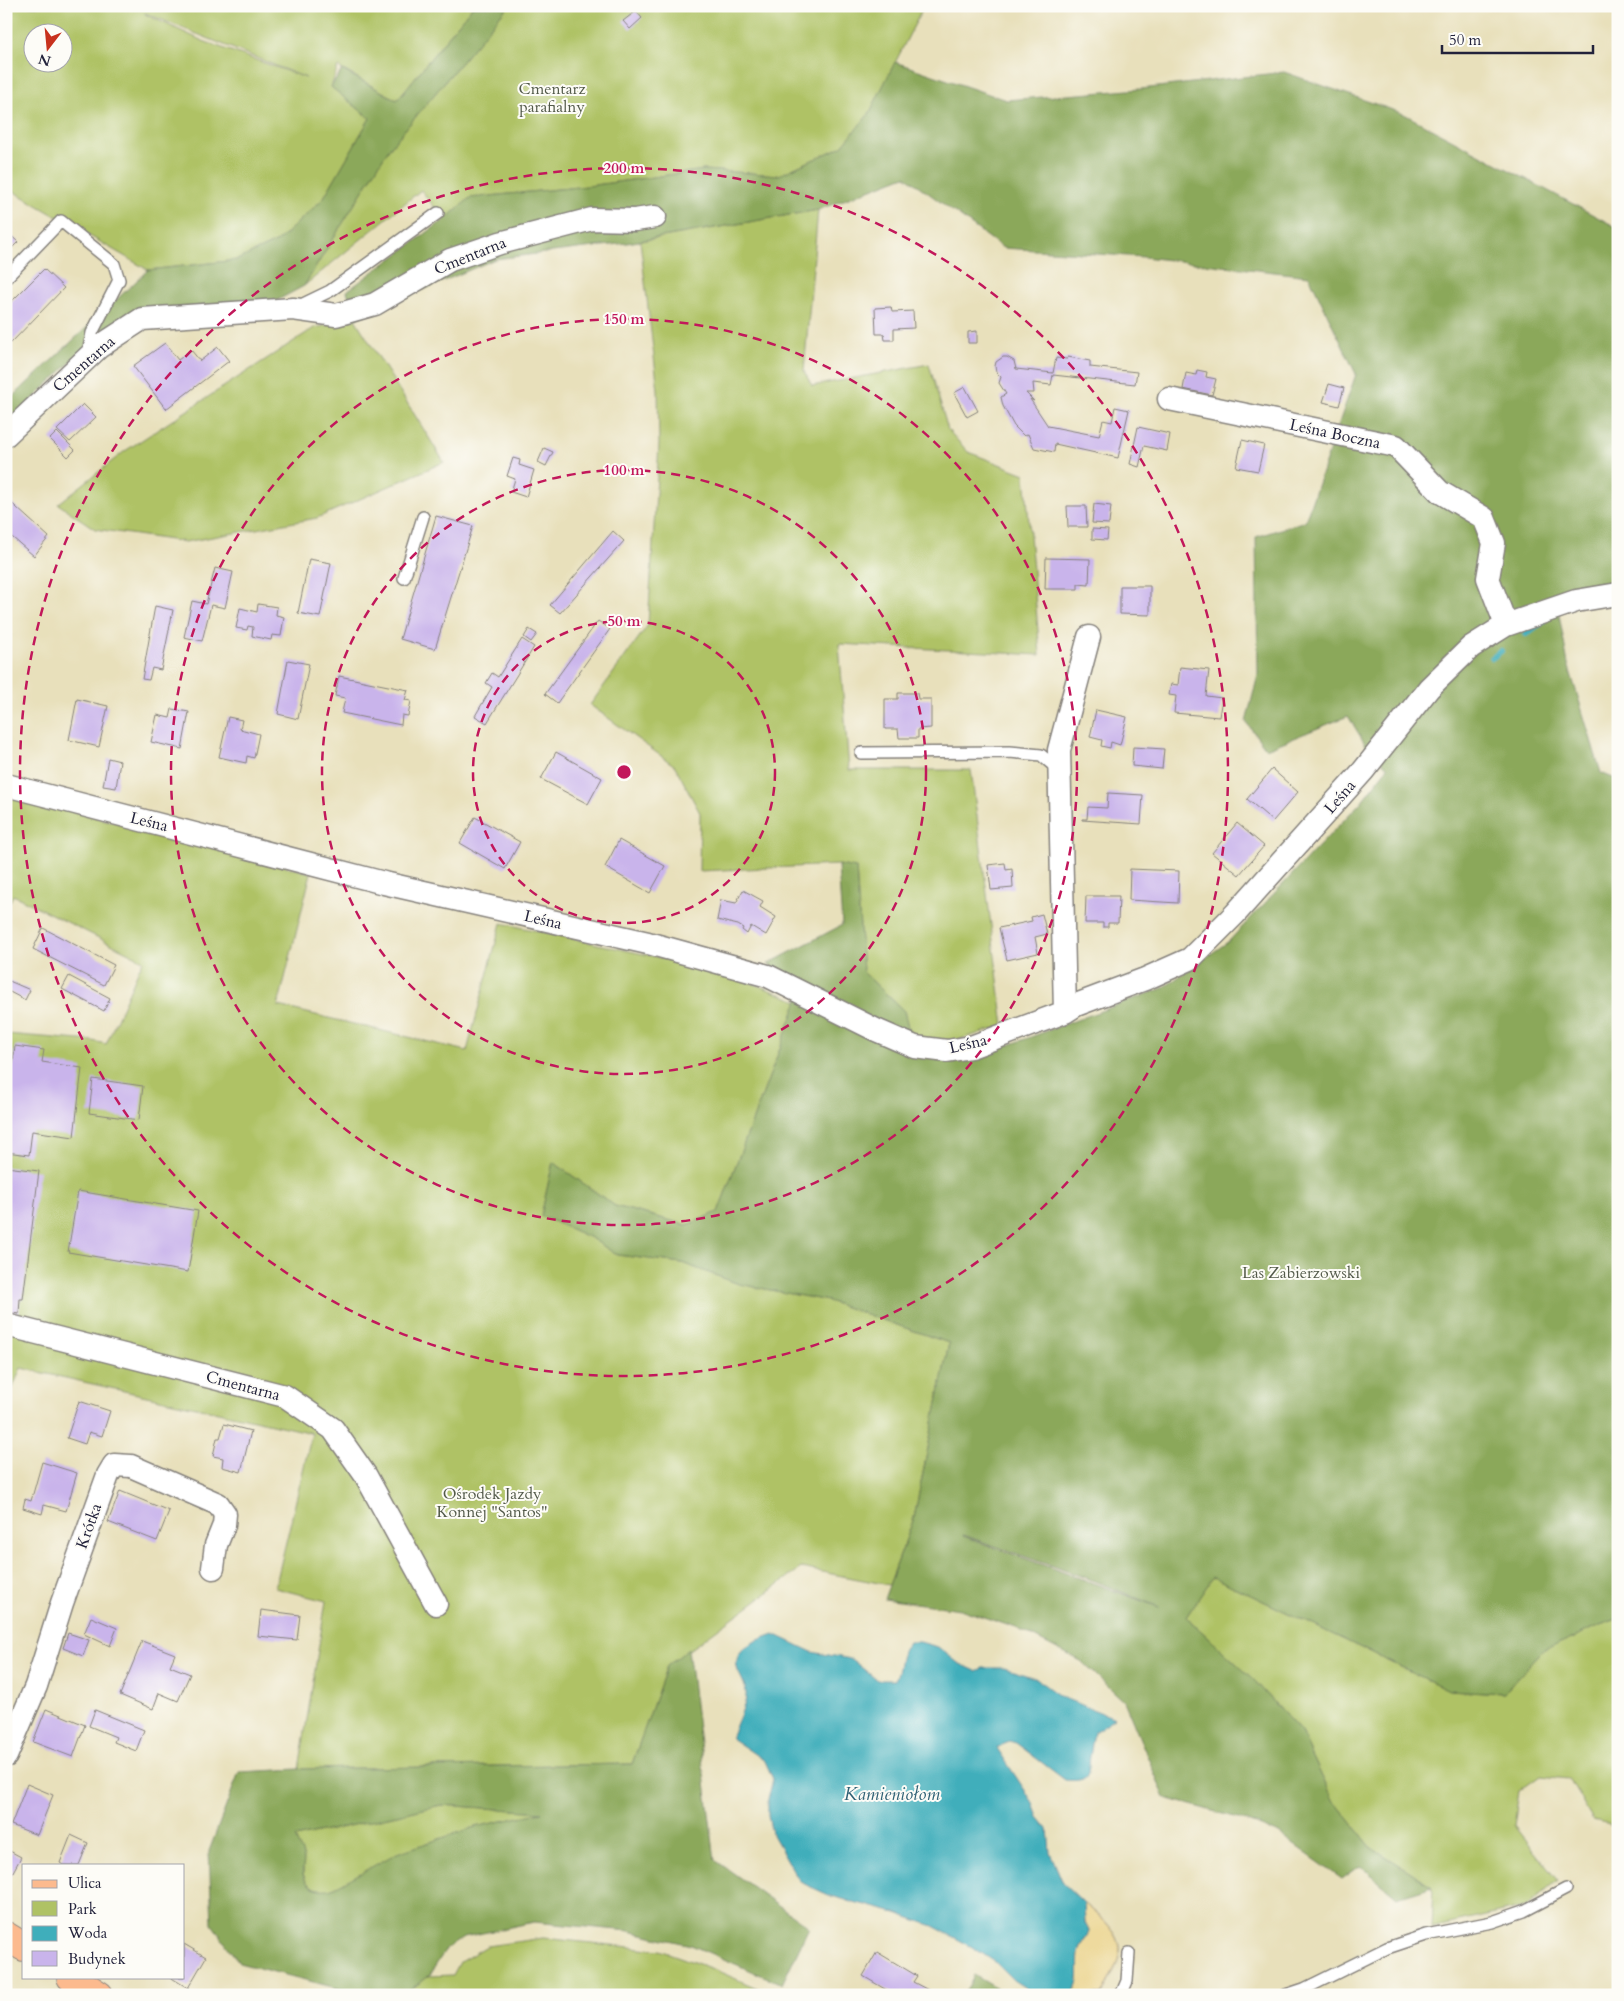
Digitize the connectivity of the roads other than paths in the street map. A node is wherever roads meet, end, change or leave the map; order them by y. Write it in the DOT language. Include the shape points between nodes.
graph roads {
  1 [pos="438,212"];
  2 [pos="656,217"];
  3 [pos="6,278"];
  4 [pos="292,309"];
  5 [pos="86,359"];
  6 [pos="1169,399"];
  7 [pos="6,435"];
  8 [pos="423,517"];
  9 [pos="404,578"];
  10 [pos="1618,594"];
  11 [pos="1506,624"];
  12 [pos="1089,637"];
  13 [pos="861,753"];
  14 [pos="1059,770"];
  15 [pos="6,786"];
  16 [pos="1065,1012"];
  17 [pos="6,1325"];
  18 [pos="213,1568"];
  19 [pos="436,1604"];
  20 [pos="6,1756"];
  21 [pos="1566,1889"];
  22 [pos="6,1936"];
  23 [pos="22,1946"];
  24 [pos="1129,1953"];
  25 [pos="72,1978"];
  26 [pos="94,1994"];
  27 [pos="1121,1995"];
  28 [pos="1286,1995"];
  1 -- 4 [label="lane, Cmentarna" via="330,291"];
  2 -- 4 [label="street, Cmentarna" via="592,219 500,242 450,260 375,304 336,315"];
  3 -- 5 [label="lane" via="61,222 114,264 118,280 92,333"];
  4 -- 5 [label="street, Cmentarna" via="142,319"];
  5 -- 7 [label="street, Cmentarna"];
  6 -- 11 [label="street, Leśna Boczna" via="1396,446 1440,492 1484,518 1494,543 1488,578"];
  8 -- 9 [label="lane"];
  10 -- 11 [label="street, Leśna" via="1576,601"];
  11 -- 16 [label="street, Leśna" via="1471,647 1429,688 1363,771 1235,914 1190,959"];
  12 -- 14 [label="street" via="1059,750"];
  13 -- 14 [label="lane" via="1041,755"];
  14 -- 16 [label="street"];
  15 -- 16 [label="street, Leśna" via="384,883 648,943 768,976 915,1047 947,1051 971,1047"];
  17 -- 19 [label="street, Cmentarna" via="285,1396 333,1429 366,1476"];
  18 -- 20 [label="street, Krótka" via="225,1514 218,1504 131,1466 114,1465 62,1603 36,1686"];
  21 -- 28 [label="lane" via="1524,1911 1492,1922 1426,1935 1387,1948"];
  22 -- 23 [label="main road"];
  24 -- 27 [label="lane" via="1127,1981"];
  25 -- 26 [label="main road"];
}
